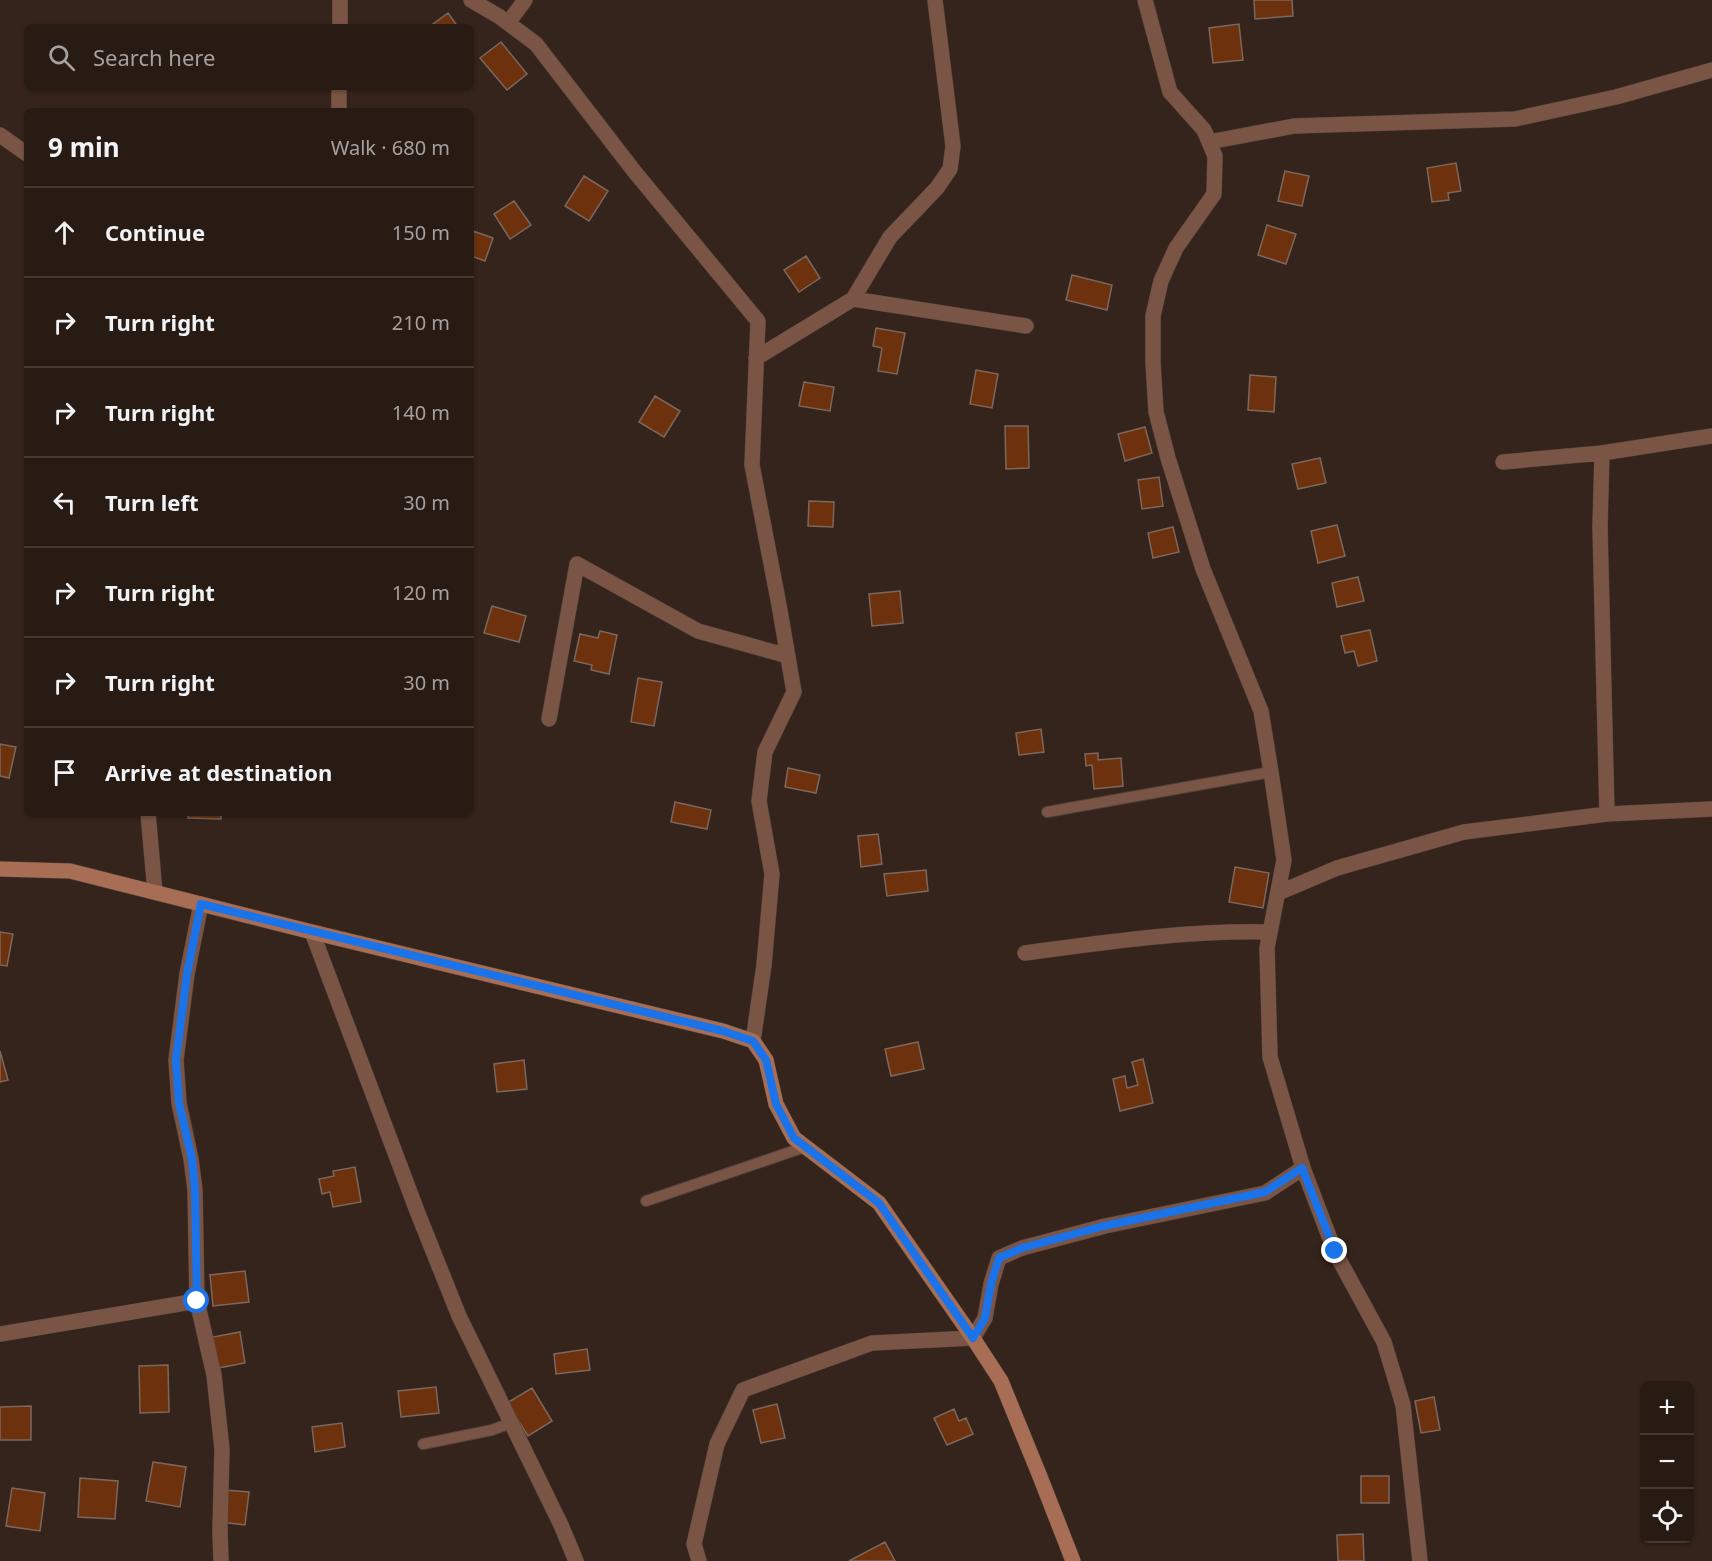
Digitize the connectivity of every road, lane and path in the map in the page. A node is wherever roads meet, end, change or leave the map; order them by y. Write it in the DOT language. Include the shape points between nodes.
graph roads {
  1 [pos="340,0"];
  2 [pos="471,0"];
  3 [pos="525,0"];
  4 [pos="935,0"];
  5 [pos="1145,0"];
  6 [pos="508,23"];
  7 [pos="340,24"];
  8 [pos="1712,70"];
  9 [pos="339,90"];
  10 [pos="339,108"];
  11 [pos="0,135"];
  12 [pos="1209,142"];
  13 [pos="24,152"];
  14 [pos="853,299"];
  15 [pos="1026,326"];
  16 [pos="756,358"];
  17 [pos="1712,436"];
  18 [pos="1602,453"];
  19 [pos="1503,462"];
  20 [pos="788,656"];
  21 [pos="549,719"];
  22 [pos="1271,772"];
  23 [pos="1712,809"];
  24 [pos="1047,812"];
  25 [pos="1607,814"];
  26 [pos="148,816"];
  27 [pos="0,869"];
  28 [pos="155,892"];
  29 [pos="1278,893"];
  30 [pos="201,904"];
  31 [pos="312,932"];
  32 [pos="1270,932"];
  33 [pos="1025,952"];
  34 [pos="753,1041"];
  35 [pos="805,1147"];
  36 [pos="1302,1168"];
  37 [pos="646,1201"];
  38 [pos="197,1301"];
  39 [pos="0,1334"];
  40 [pos="973,1338"];
  41 [pos="511,1423"];
  42 [pos="423,1444"];
  43 [pos="221,1561"];
  44 [pos="576,1561"];
  45 [pos="699,1561"];
  46 [pos="1073,1561"];
  47 [pos="1420,1561"];
  1 -- 7 [label="street"];
  2 -- 6 [label="street"];
  3 -- 6 [label="street"];
  4 -- 14 [label="street" via="952,146 950,169 890,237"];
  5 -- 12 [label="street" via="1170,92 1204,130"];
  6 -- 16 [label="street" via="536,44 758,321"];
  8 -- 12 [label="street" via="1616,97 1515,119 1294,126"];
  9 -- 10 [label="street"];
  11 -- 13 [label="street"];
  12 -- 22 [label="street" via="1215,156 1214,194 1176,248 1161,281 1153,316 1156,412 1203,568 1261,711"];
  14 -- 15 [label="street"];
  14 -- 16 [label="street"];
  16 -- 20 [label="street" via="752,465"];
  17 -- 18 [label="street"];
  18 -- 19 [label="street"];
  18 -- 25 [label="street" via="1600,527"];
  20 -- 21 [label="street" via="698,631 577,564"];
  20 -- 34 [label="street" via="794,692 765,752 759,801 772,874"];
  22 -- 24 [label="lane"];
  22 -- 29 [label="street" via="1284,860"];
  23 -- 25 [label="street"];
  25 -- 29 [label="street" via="1464,832 1337,868"];
  26 -- 28 [label="street"];
  27 -- 28 [label="street" via="70,871"];
  28 -- 30 [label="street"];
  29 -- 32 [label="street"];
  30 -- 31 [label="street"];
  30 -- 38 [label="street" via="176,1060 179,1103 195,1190"];
  31 -- 34 [label="street"];
  31 -- 41 [label="street" via="459,1316"];
  32 -- 33 [label="street" via="1142,937"];
  32 -- 36 [label="street" via="1270,1058"];
  34 -- 35 [label="street" via="766,1060 776,1104 794,1138"];
  35 -- 37 [label="lane"];
  35 -- 40 [label="street" via="879,1203"];
  36 -- 40 [label="street" via="1265,1192 1104,1226 999,1258 985,1318"];
  36 -- 47 [label="street" via="1335,1251 1384,1342 1391,1363 1403,1406"];
  38 -- 39 [label="street"];
  38 -- 43 [label="street" via="214,1376 222,1449"];
  40 -- 45 [label="street" via="872,1343 744,1390 717,1444 694,1544"];
  40 -- 46 [label="street" via="1001,1381"];
  41 -- 42 [label="lane"];
  41 -- 44 [label="street"];
}
